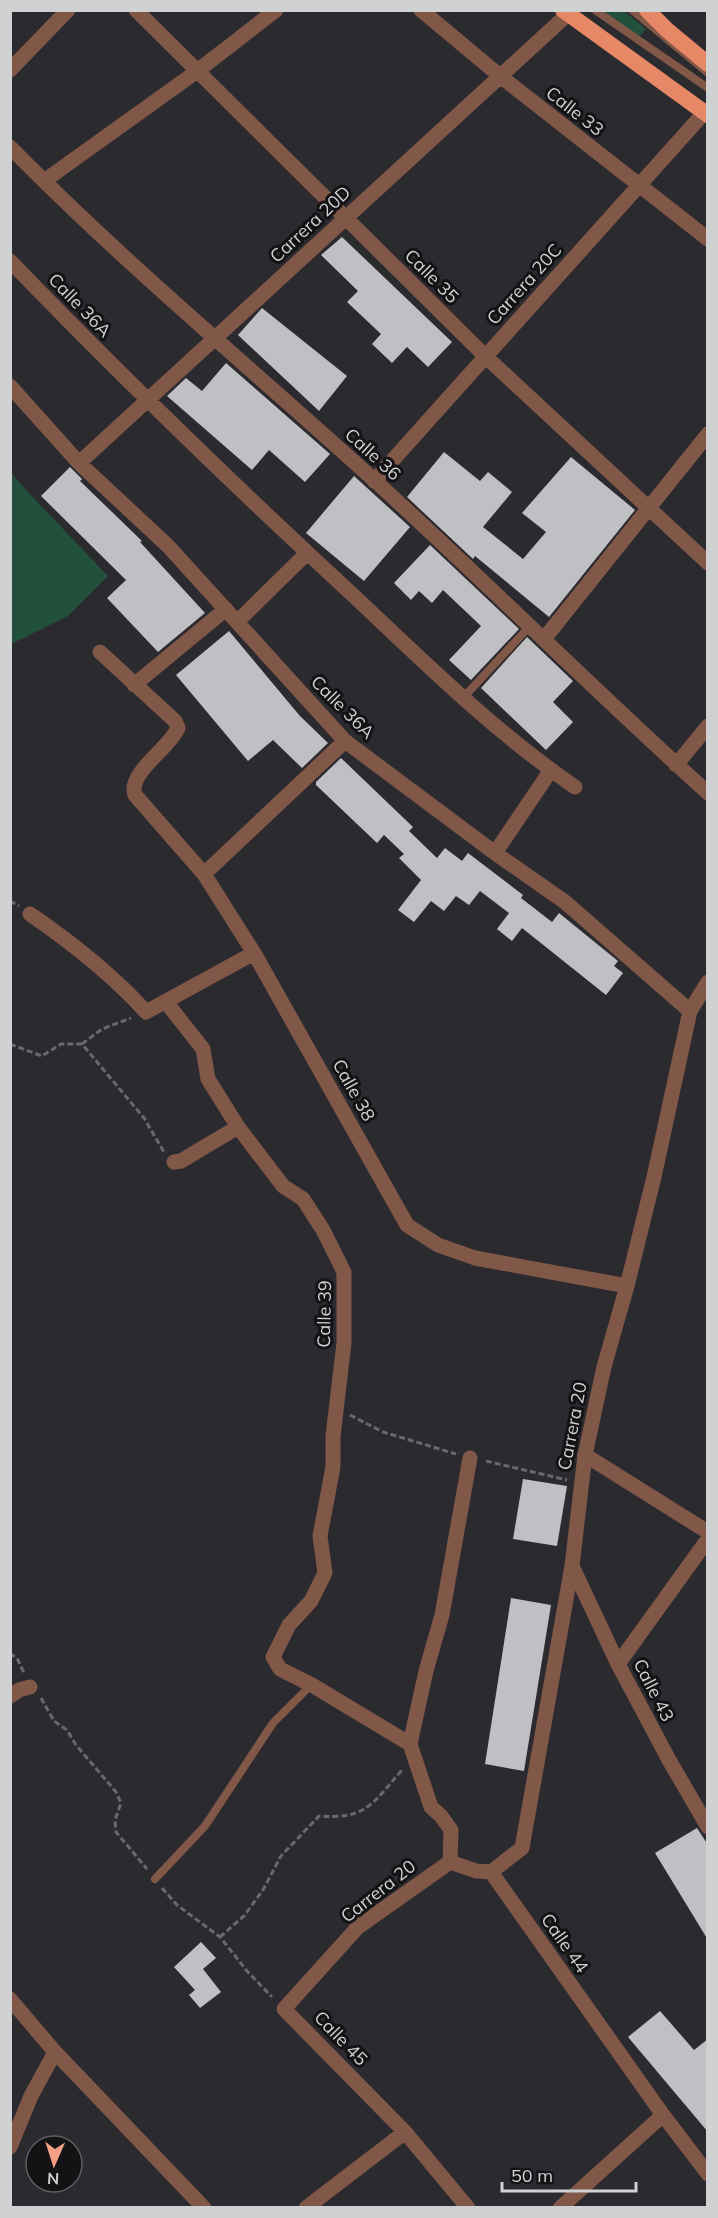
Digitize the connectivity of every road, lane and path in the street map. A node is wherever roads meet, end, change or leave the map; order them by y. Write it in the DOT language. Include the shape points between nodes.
graph roads {
  1 [pos="68,10"];
  2 [pos="136,10"];
  3 [pos="276,10"];
  4 [pos="422,10"];
  5 [pos="595,10"];
  6 [pos="632,10"];
  7 [pos="647,10"];
  8 [pos="566,12"];
  9 [pos="708,64"];
  10 [pos="10,70"];
  11 [pos="196,72"];
  12 [pos="708,73"];
  13 [pos="500,76"];
  14 [pos="708,88"];
  15 [pos="706,114"];
  16 [pos="10,147"];
  17 [pos="44,181"];
  18 [pos="638,186"];
  19 [pos="345,218"];
  20 [pos="708,239"];
  21 [pos="10,261"];
  22 [pos="214,338"];
  23 [pos="485,356"];
  24 [pos="10,386"];
  25 [pos="146,400"];
  26 [pos="708,434"];
  27 [pos="79,463"];
  28 [pos="374,480"];
  29 [pos="650,507"];
  30 [pos="307,553"];
  31 [pos="708,563"];
  32 [pos="226,609"];
  33 [pos="237,622"];
  34 [pos="529,627"];
  35 [pos="544,639"];
  36 [pos="100,652"];
  37 [pos="134,685"];
  38 [pos="463,698"];
  39 [pos="708,726"];
  40 [pos="345,741"];
  41 [pos="676,765"];
  42 [pos="551,770"];
  43 [pos="575,787"];
  44 [pos="708,794"];
  45 [pos="495,853"];
  46 [pos="204,874"];
  47 [pos="30,914"];
  48 [pos="254,953"];
  49 [pos="708,982"];
  50 [pos="166,1002"];
  51 [pos="690,1011"];
  52 [pos="146,1012"];
  53 [pos="10,1044"];
  54 [pos="82,1044"];
  55 [pos="238,1127"];
  56 [pos="174,1162"];
  57 [pos="627,1286"];
  58 [pos="585,1455"];
  59 [pos="470,1458"];
  60 [pos="708,1532"];
  61 [pos="708,1539"];
  62 [pos="572,1566"];
  63 [pos="10,1653"];
  64 [pos="618,1664"];
  65 [pos="312,1685"];
  66 [pos="30,1687"];
  67 [pos="10,1696"];
  68 [pos="412,1751"];
  69 [pos="708,1827"];
  70 [pos="450,1862"];
  71 [pos="491,1872"];
  72 [pos="155,1879"];
  73 [pos="220,1938"];
  74 [pos="10,1999"];
  75 [pos="284,2009"];
  76 [pos="55,2052"];
  77 [pos="663,2115"];
  78 [pos="405,2132"];
  79 [pos="10,2147"];
  80 [pos="708,2174"];
  81 [pos="204,2208"];
  82 [pos="306,2208"];
  83 [pos="468,2208"];
  84 [pos="560,2208"];
  1 -- 10 [label="street"];
  2 -- 11 [label="street, Calle 35"];
  3 -- 11 [label="street"];
  4 -- 13 [label="street, Calle 33"];
  5 -- 14 [label="lane"];
  6 -- 12 [label="lane"];
  7 -- 9 [label="highway"];
  8 -- 13 [label="street, Carrera 20D"];
  8 -- 15 [label="highway"];
  11 -- 17 [label="street"];
  11 -- 19 [label="street, Calle 35"];
  13 -- 18 [label="street, Calle 33"];
  13 -- 19 [label="street, Carrera 20D"];
  15 -- 18 [label="street, Carrera 20C"];
  16 -- 17 [label="street, Calle 36"];
  17 -- 22 [label="street, Calle 36"];
  18 -- 20 [label="street, Calle 33"];
  18 -- 23 [label="street, Carrera 20C"];
  19 -- 22 [label="street, Carrera 20D"];
  19 -- 23 [label="street, Calle 35"];
  21 -- 25 [label="street, Calle 36A"];
  22 -- 25 [label="street, Carrera 20D"];
  22 -- 28 [label="street, Calle 36"];
  23 -- 28 [label="street, Carrera 20C"];
  23 -- 29 [label="street, Calle 35"];
  24 -- 27 [label="street, Calle 36A"];
  25 -- 27 [label="street, Carrera 20D"];
  25 -- 30 [label="street, Calle 36A"];
  26 -- 29 [label="street"];
  27 -- 32 [label="street, Calle 36A" via="168,546"];
  28 -- 34 [label="street, Calle 36"];
  29 -- 31 [label="street, Calle 35"];
  29 -- 35 [label="street"];
  30 -- 33 [label="street"];
  30 -- 38 [label="street, Calle 36A"];
  32 -- 33 [label="street, Calle 36A"];
  32 -- 37 [label="street"];
  33 -- 40 [label="street, Calle 36A"];
  34 -- 35 [label="street, Calle 36"];
  34 -- 38 [label="lane"];
  35 -- 41 [label="street, Calle 36"];
  36 -- 37 [label="street"];
  37 -- 46 [label="street, Calle 38" via="175,721 178,729 174,739 135,778 132,788"];
  38 -- 42 [label="street, Calle 36A"];
  39 -- 41 [label="street"];
  40 -- 45 [label="street, Calle 36A"];
  40 -- 46 [label="street"];
  41 -- 44 [label="street, Calle 36"];
  42 -- 43 [label="street, Calle 36A"];
  42 -- 45 [label="street"];
  45 -- 51 [label="street, Calle 36A" via="565,902"];
  46 -- 48 [label="street, Calle 38"];
  47 -- 52 [label="street" via="75,945 124,987"];
  48 -- 50 [label="street"];
  48 -- 57 [label="street, Calle 38" via="407,1225 438,1245 475,1258"];
  49 -- 51 [label="street, Carrera 20"];
  50 -- 52 [label="street"];
  50 -- 55 [label="street" via="203,1049 208,1079"];
  51 -- 57 [label="street, Carrera 20"];
  52 -- 54 [label="path" via="102,1029"];
  53 -- 54 [label="path" via="42,1056 61,1044"];
  54 -- 56 [label="path" via="139,1110 167,1157"];
  55 -- 56 [label="street"];
  55 -- 65 [label="street, Calle 39" via="283,1186 303,1199 344,1272 344,1343 333,1467 320,1536 325,1573 311,1601 289,1625 273,1657 280,1669"];
  57 -- 58 [label="street, Carrera 20"];
  58 -- 60 [label="street"];
  58 -- 62 [label="street, Carrera 20"];
  59 -- 68 [label="street" via="442,1615 426,1671"];
  61 -- 64 [label="street"];
  62 -- 64 [label="street, Calle 43"];
  62 -- 71 [label="street, Carrera 20" via="522,1848"];
  63 -- 66 [label="path" via="18,1660"];
  64 -- 69 [label="street, Calle 43"];
  65 -- 68 [label="street, Calle 39"];
  65 -- 72 [label="lane" via="273,1723 206,1826"];
  66 -- 67 [label="street"];
  66 -- 72 [label="path" via="116,1792 121,1803 115,1820 116,1832"];
  68 -- 70 [label="street" via="431,1807 451,1830"];
  68 -- 73 [label="path" via="373,1802 357,1815 319,1816 281,1856 244,1916"];
  70 -- 71 [label="street"];
  70 -- 75 [label="street, Carrera 20" via="358,1927"];
  71 -- 77 [label="street, Calle 44"];
  72 -- 73 [label="path" via="177,1905"];
  73 -- 75 [label="path"];
  74 -- 76 [label="street"];
  75 -- 78 [label="street, Calle 45"];
  76 -- 79 [label="street"];
  76 -- 81 [label="street"];
  77 -- 80 [label="street, Calle 44"];
  77 -- 84 [label="street"];
  78 -- 82 [label="street"];
  78 -- 83 [label="street, Calle 45"];
}
